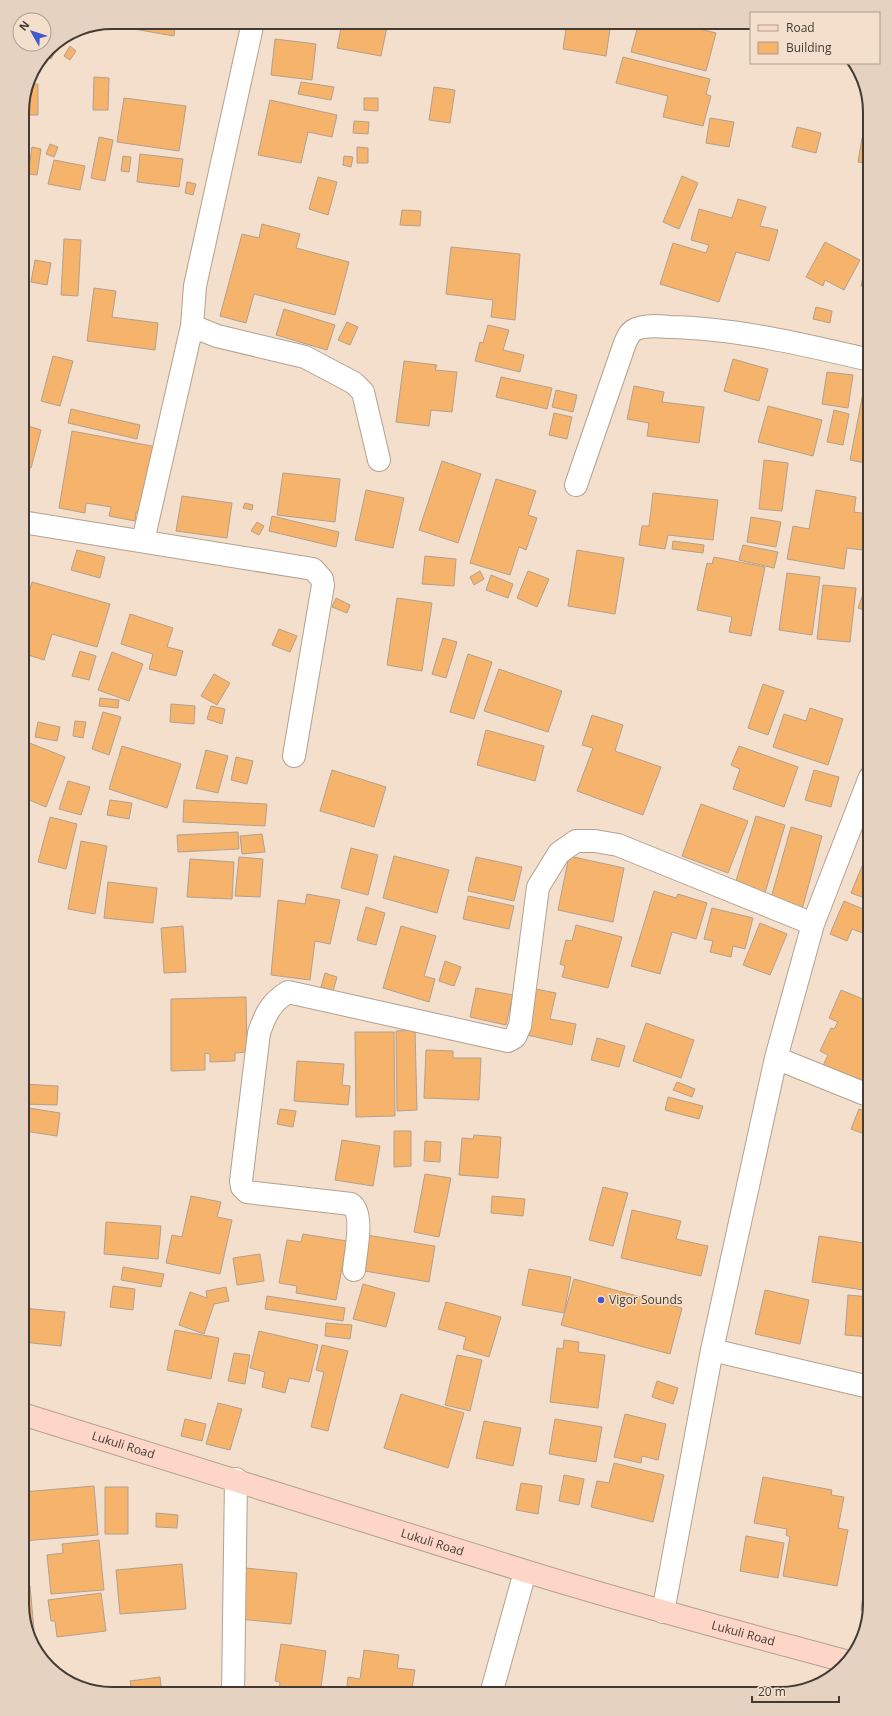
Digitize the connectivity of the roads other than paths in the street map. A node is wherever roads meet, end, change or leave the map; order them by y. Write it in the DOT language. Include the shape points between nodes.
graph roads {
  1 [pos="252,29"];
  2 [pos="192,326"];
  3 [pos="863,358"];
  4 [pos="379,460"];
  5 [pos="576,485"];
  6 [pos="29,523"];
  7 [pos="143,541"];
  8 [pos="294,756"];
  9 [pos="863,795"];
  10 [pos="814,924"];
  11 [pos="776,1058"];
  12 [pos="863,1093"];
  13 [pos="354,1270"];
  14 [pos="712,1350"];
  15 [pos="863,1386"];
  16 [pos="29,1416"];
  17 [pos="236,1479"];
  18 [pos="525,1572"];
  19 [pos="663,1612"];
  20 [pos="841,1661"];
  21 [pos="233,1687"];
  22 [pos="493,1687"];
  1 -- 2 [label="street" via="195,286"];
  2 -- 4 [label="street" via="217,336 305,357 354,383 363,392"];
  2 -- 7 [label="street"];
  3 -- 5 [label="street" via="805,344 692,327 651,326 635,329 629,333 625,343"];
  6 -- 7 [label="street"];
  7 -- 8 [label="street" via="313,569 322,579 323,586"];
  9 -- 10 [label="street"];
  10 -- 11 [label="street"];
  10 -- 13 [label="street" via="618,845 594,841 576,842 559,853 538,887 520,1026 515,1037 508,1041 288,992 277,998 264,1017 259,1033 242,1187 247,1192 351,1204 355,1207 359,1219"];
  11 -- 12 [label="street"];
  11 -- 14 [label="street"];
  14 -- 15 [label="street"];
  14 -- 19 [label="street"];
  16 -- 17 [label="street, Lukuli Road"];
  17 -- 18 [label="street, Lukuli Road"];
  17 -- 21 [label="street"];
  18 -- 19 [label="street, Lukuli Road"];
  18 -- 22 [label="street"];
  19 -- 20 [label="street, Lukuli Road"];
}
